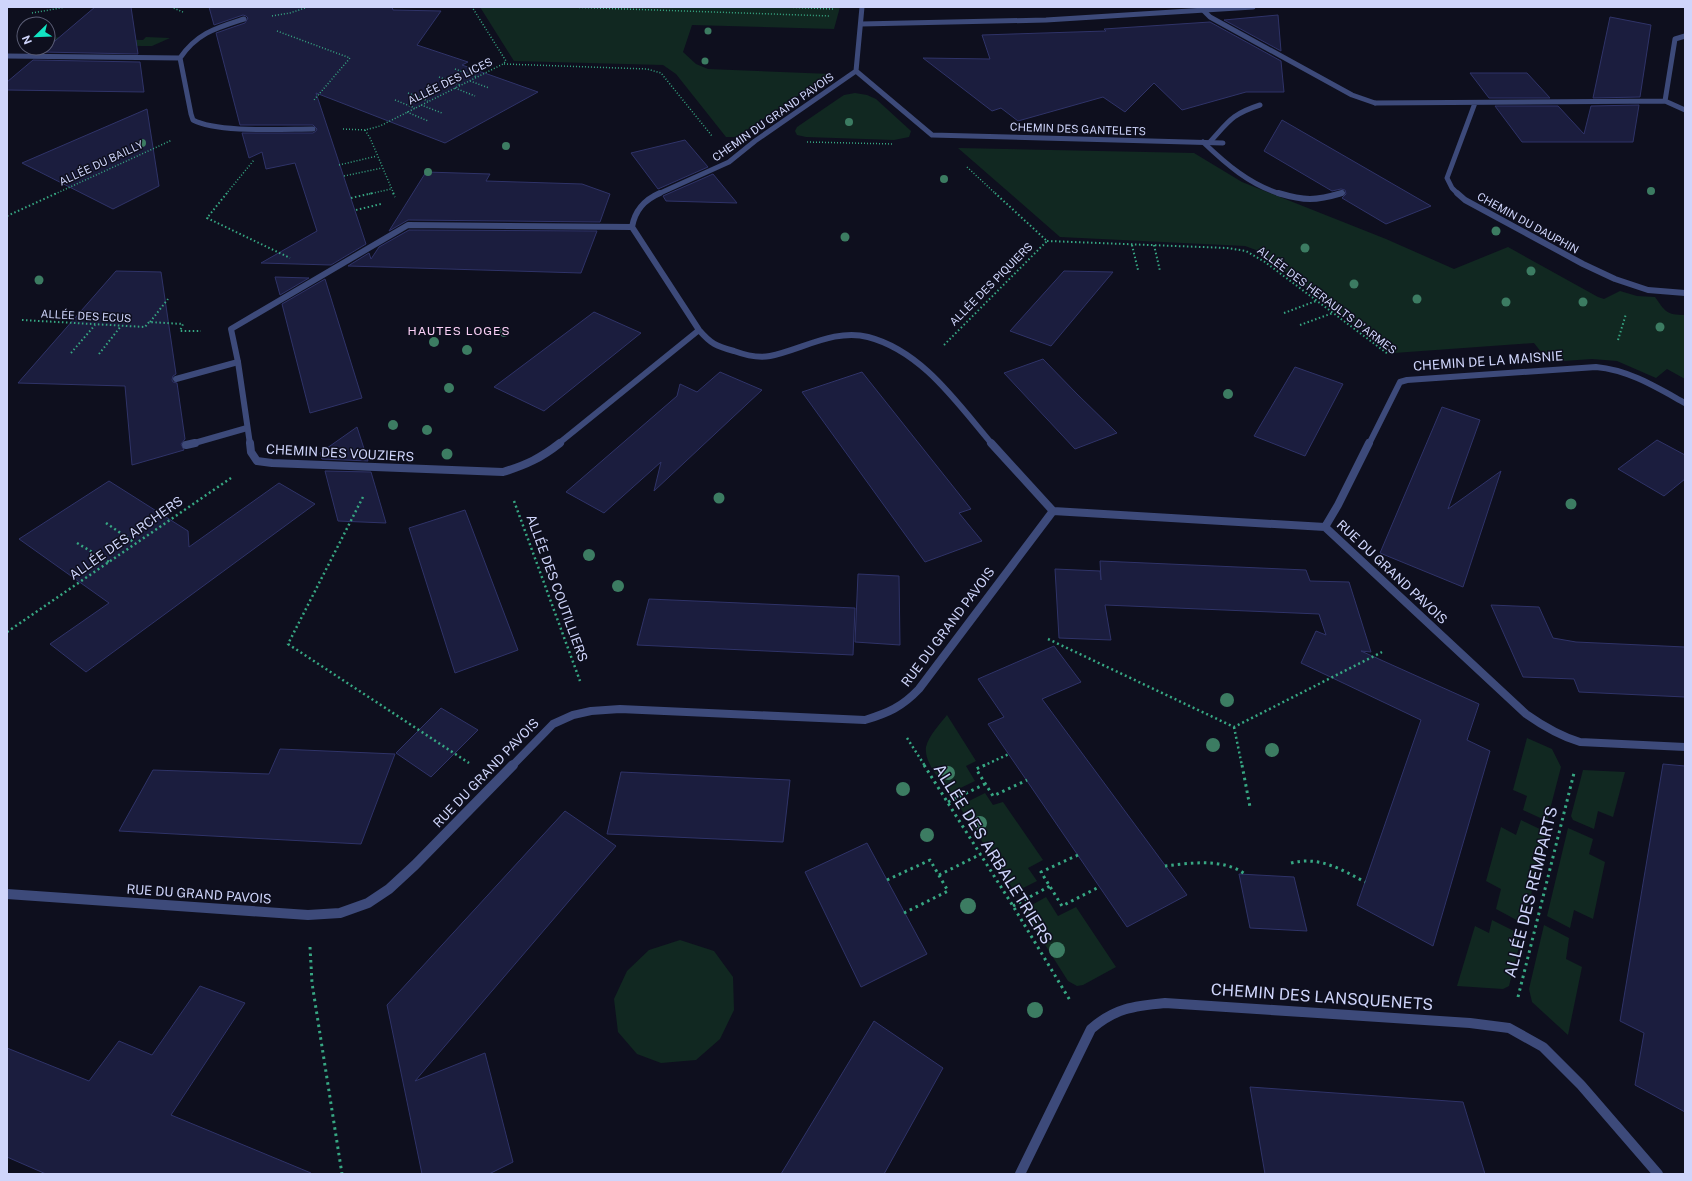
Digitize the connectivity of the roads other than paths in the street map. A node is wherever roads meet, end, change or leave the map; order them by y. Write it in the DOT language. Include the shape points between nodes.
graph roads {
  1 [pos="862,7"];
  2 [pos="1200,7"];
  3 [pos="1254,7"];
  4 [pos="1205,11"];
  5 [pos="244,20"];
  6 [pos="861,24"];
  7 [pos="1685,36"];
  8 [pos="8,56"];
  9 [pos="180,58"];
  10 [pos="856,71"];
  11 [pos="1665,101"];
  12 [pos="1475,103"];
  13 [pos="1260,105"];
  14 [pos="1685,110"];
  15 [pos="313,129"];
  16 [pos="1203,142"];
  17 [pos="1210,142"];
  18 [pos="1223,142"];
  19 [pos="1342,193"];
  20 [pos="632,227"];
  21 [pos="1685,293"];
  22 [pos="699,330"];
  23 [pos="238,362"];
  24 [pos="176,379"];
  25 [pos="1685,403"];
  26 [pos="247,428"];
  27 [pos="186,445"];
  28 [pos="1052,510"];
  29 [pos="1325,527"];
  30 [pos="1685,747"];
  31 [pos="7,894"];
  32 [pos="1020,1174"];
  33 [pos="1658,1174"];
  1 -- 6 [label="street"];
  2 -- 4 [label="street"];
  3 -- 4 [label="street"];
  4 -- 6 [label="street" via="1018,22"];
  4 -- 12 [label="street" via="1210,17 1311,73 1352,95 1375,103"];
  5 -- 9 [label="street" via="205,32 193,41"];
  6 -- 10 [label="street"];
  7 -- 11 [label="street" via="1675,39"];
  8 -- 9 [label="street"];
  9 -- 15 [label="street" via="191,114 193,120 202,125 226,128"];
  10 -- 16 [label="street, CHEMIN DES GANTELETS" via="932,135"];
  10 -- 20 [label="street, CHEMIN DU GRAND PAVOIS" via="728,162 653,196 634,216"];
  11 -- 12 [label="street"];
  11 -- 14 [label="street"];
  12 -- 21 [label="street, CHEMIN DU DAUPHIN" via="1447,178 1455,192 1465,200 1603,275 1634,287"];
  13 -- 17 [label="street" via="1242,111 1230,119"];
  16 -- 17 [label="street, CHEMIN DES GANTELETS"];
  16 -- 19 [label="street" via="1253,183 1274,193 1310,200"];
  17 -- 18 [label="street, CHEMIN DES GANTELETS"];
  20 -- 22 [label="street"];
  20 -- 23 [label="street, CHEMIN DES VOUZIERS" via="408,225 231,329"];
  22 -- 26 [label="street, CHEMIN DES VOUZIERS" via="543,456 503,472 272,463 257,460 251,452"];
  22 -- 28 [label="street" via="709,342 747,355 769,356 842,336 866,336 909,354 940,383"];
  23 -- 24 [label="street"];
  23 -- 26 [label="street, CHEMIN DES VOUZIERS"];
  25 -- 29 [label="street, CHEMIN DE LA MAISNIE" via="1631,374 1609,367 1400,382"];
  26 -- 27 [label="street"];
  28 -- 29 [label="street, RUE DU GRAND PAVOIS"];
  28 -- 31 [label="street, RUE DU GRAND PAVOIS" via="918,689 907,701 891,712 865,720 620,709 573,714 553,724 389,889 368,903 340,913 308,915"];
  29 -- 30 [label="street, RUE DU GRAND PAVOIS" via="1526,714 1545,728 1564,738 1580,742"];
  32 -- 33 [label="street, CHEMIN DES LANSQUENETS" via="1091,1029 1104,1017 1128,1006 1165,1003 1470,1023 1510,1028 1543,1047 1581,1085"];
}
